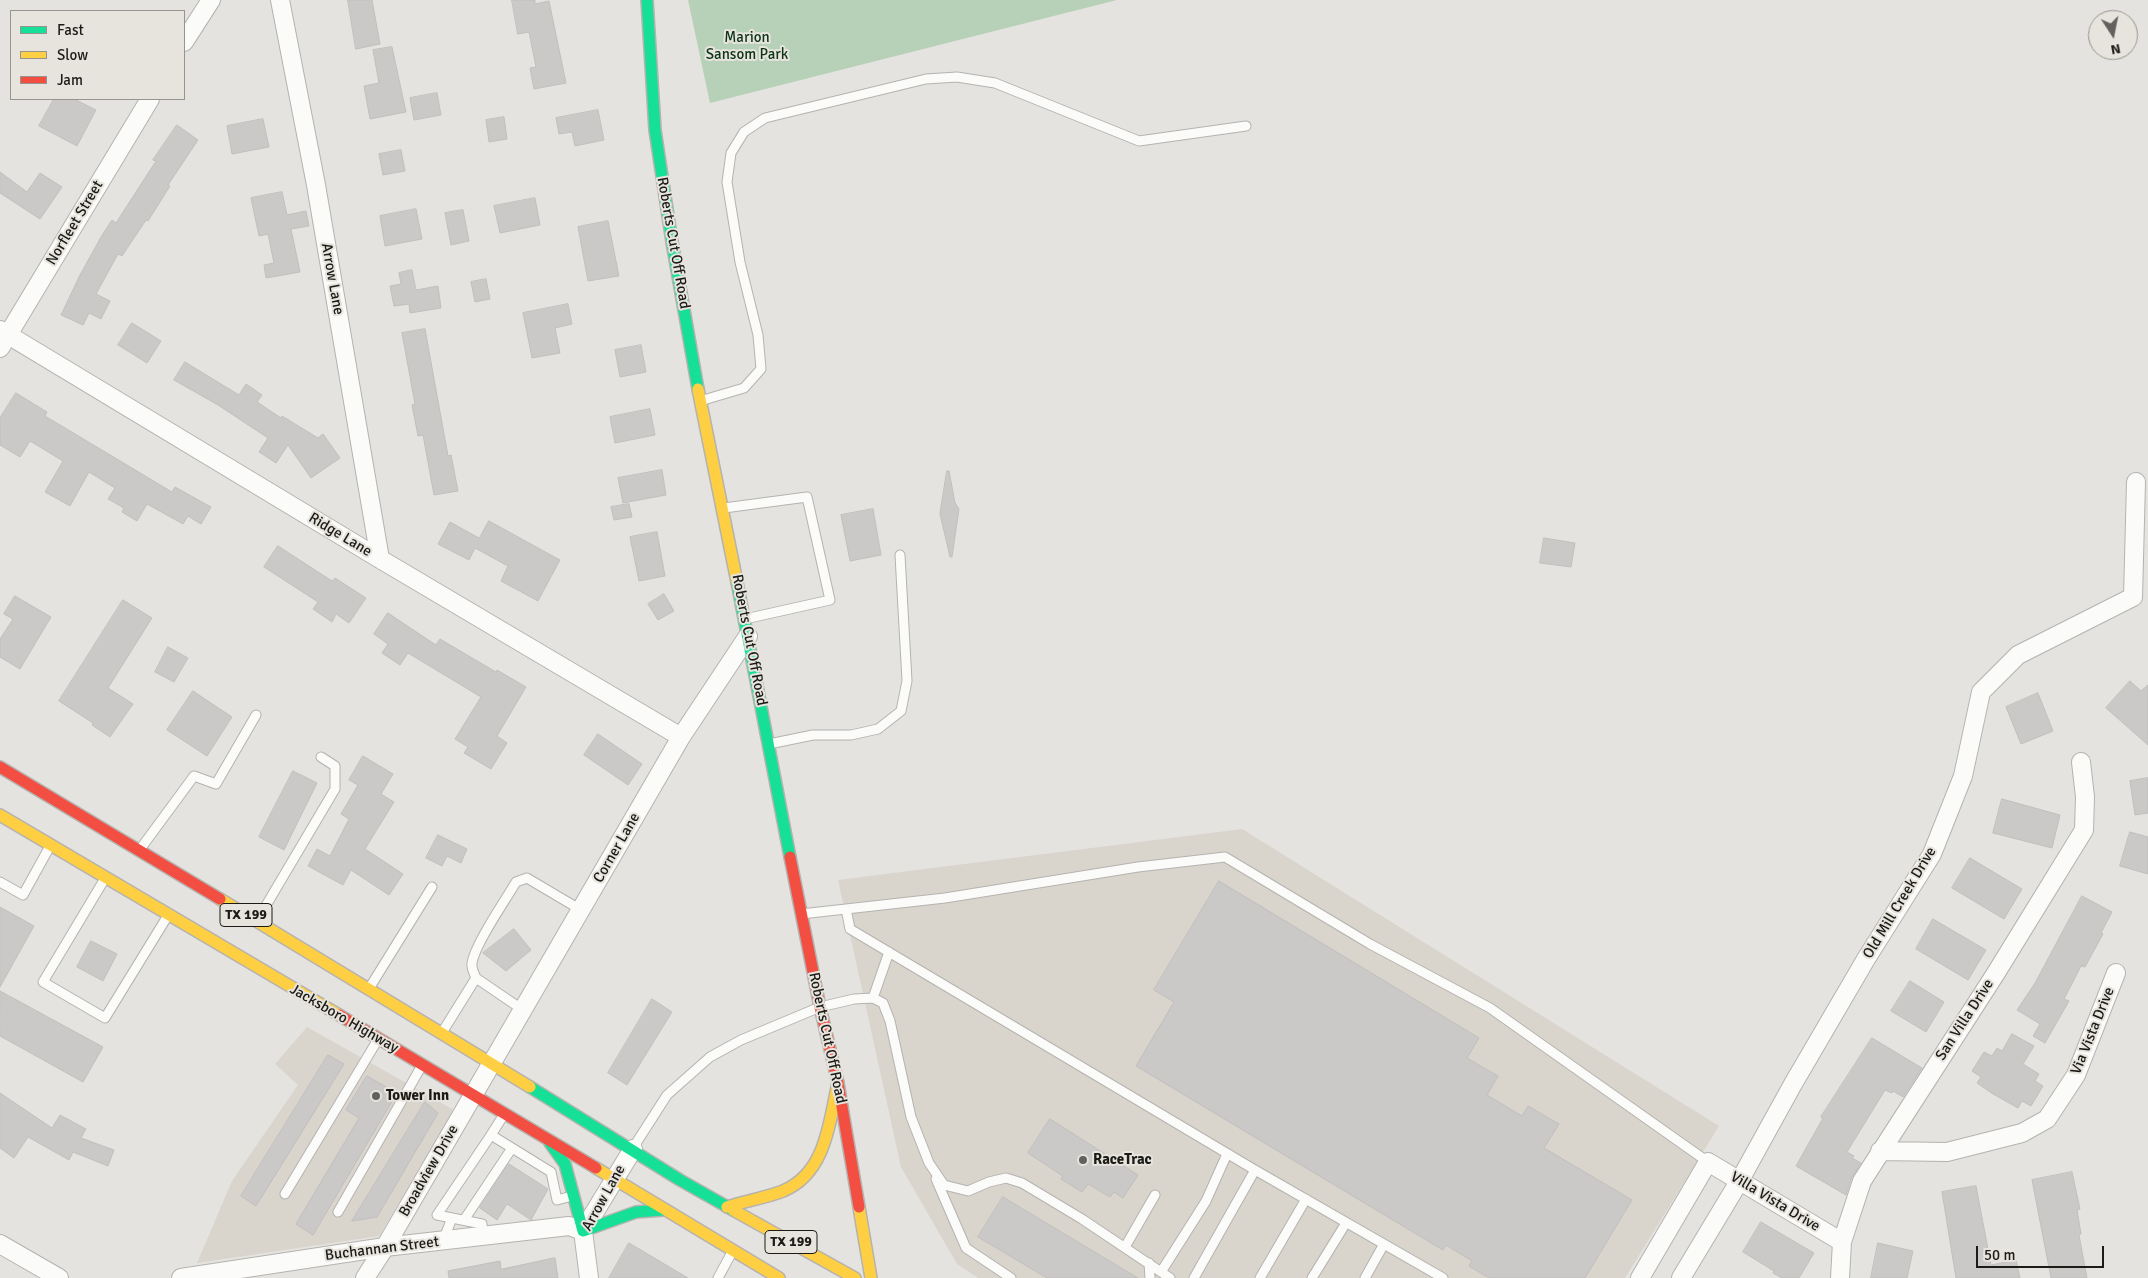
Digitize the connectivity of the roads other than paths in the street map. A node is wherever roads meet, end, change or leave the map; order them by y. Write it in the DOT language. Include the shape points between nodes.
graph roads {
  1 [pos="210,0"];
  2 [pos="280,0"];
  3 [pos="647,0"];
  4 [pos="185,40"];
  5 [pos="149,100"];
  6 [pos="1246,126"];
  7 [pos="3,337"];
  8 [pos="700,401"];
  9 [pos="2136,482"];
  10 [pos="722,508"];
  11 [pos="900,555"];
  12 [pos="380,559"];
  13 [pos="746,627"];
  14 [pos="256,715"];
  15 [pos="681,737"];
  16 [pos="769,744"];
  17 [pos="321,757"];
  18 [pos="2081,762"];
  19 [pos="0,767"];
  20 [pos="0,815"];
  21 [pos="51,845"];
  22 [pos="140,850"];
  23 [pos="106,877"];
  24 [pos="0,882"];
  25 [pos="432,887"];
  26 [pos="846,909"];
  27 [pos="581,910"];
  28 [pos="168,914"];
  29 [pos="801,914"];
  30 [pos="256,921"];
  31 [pos="889,952"];
  32 [pos="2116,973"];
  33 [pos="476,978"];
  34 [pos="369,989"];
  35 [pos="873,998"];
  36 [pos="820,1008"];
  37 [pos="523,1010"];
  38 [pos="441,1033"];
  39 [pos="379,1038"];
  40 [pos="492,1063"];
  41 [pos="422,1065"];
  42 [pos="838,1083"];
  43 [pos="474,1095"];
  44 [pos="504,1114"];
  45 [pos="491,1135"];
  46 [pos="547,1139"];
  47 [pos="512,1148"];
  48 [pos="633,1149"];
  49 [pos="1880,1151"];
  50 [pos="1227,1154"];
  51 [pos="1708,1162"];
  52 [pos="929,1163"];
  53 [pos="1255,1170"];
  54 [pos="613,1179"];
  55 [pos="1740,1180"];
  56 [pos="285,1194"];
  57 [pos="1155,1195"];
  58 [pos="573,1196"];
  59 [pos="1306,1200"];
  60 [pos="727,1206"];
  61 [pos="663,1210"];
  62 [pos="338,1212"];
  63 [pos="452,1218"];
  64 [pos="464,1220"];
  65 [pos="1346,1222"];
  66 [pos="583,1231"];
  67 [pos="484,1237"];
  68 [pos="443,1242"];
  69 [pos="1842,1242"];
  70 [pos="0,1244"];
  71 [pos="1384,1244"];
  72 [pos="385,1247"];
  73 [pos="1125,1247"];
  74 [pos="733,1252"];
  75 [pos="1149,1263"];
  76 [pos="1161,1272"];
  77 [pos="1431,1275"];
  78 [pos="59,1278"];
  79 [pos="181,1278"];
  80 [pos="365,1278"];
  81 [pos="589,1278"];
  82 [pos="718,1278"];
  83 [pos="779,1278"];
  84 [pos="855,1278"];
  85 [pos="871,1278"];
  86 [pos="1011,1278"];
  87 [pos="1150,1278"];
  88 [pos="1170,1278"];
  89 [pos="1194,1278"];
  90 [pos="1260,1278"];
  91 [pos="1312,1278"];
  92 [pos="1365,1278"];
  93 [pos="1443,1278"];
  94 [pos="1640,1278"];
  95 [pos="1681,1278"];
  96 [pos="1840,1278"];
  1 -- 4 [label="street"];
  2 -- 12 [label="street, Arrow Lane" via="316,185"];
  3 -- 8 [label="main road, Roberts Cut Off Road" via="656,139"];
  5 -- 7 [label="street, Norfleet Street"];
  6 -- 8 [label="lane" via="1139,141 995,84 957,77 926,79 765,118 744,132 731,153 727,182 740,262 758,334 761,370 744,388"];
  7 -- 12 [label="street, Ridge Lane"];
  8 -- 10 [label="main road, Roberts Cut Off Road"];
  9 -- 55 [label="street, Old Mill Creek Drive" via="2133,597 2018,655 1981,692 1963,776 1932,854 1866,959"];
  10 -- 13 [label="main road, Roberts Cut Off Road"];
  10 -- 13 [label="lane" via="807,497 830,600"];
  11 -- 16 [label="lane" via="907,680 901,711 878,729"];
  12 -- 15 [label="street, Ridge Lane"];
  13 -- 15 [label="street, Corner Lane"];
  13 -- 16 [label="main road, Roberts Cut Off Road"];
  14 -- 22 [label="lane" via="216,784 194,776"];
  15 -- 27 [label="street, Corner Lane"];
  16 -- 29 [label="main road, Roberts Cut Off Road"];
  17 -- 30 [label="lane" via="335,766 335,789"];
  18 -- 49 [label="street, San Villa Drive" via="2084,830"];
  19 -- 22 [label="main road, TX 199"];
  20 -- 21 [label="main road, Jacksboro Highway / TX 199"];
  21 -- 23 [label="main road, Jacksboro Highway / TX 199"];
  21 -- 24 [label="lane" via="23,895"];
  22 -- 30 [label="main road, TX 199"];
  23 -- 28 [label="main road, Jacksboro Highway / TX 199"];
  23 -- 28 [label="lane" via="43,982 105,1018"];
  25 -- 34 [label="lane"];
  26 -- 29 [label="lane"];
  26 -- 31 [label="lane" via="850,929"];
  26 -- 51 [label="lane" via="946,898 1138,867 1225,857 1370,944 1490,1008"];
  27 -- 33 [label="lane" via="526,878 516,882 472,963"];
  27 -- 37 [label="street, Corner Lane"];
  28 -- 39 [label="main road, Jacksboro Highway / TX 199"];
  29 -- 36 [label="main road, Roberts Cut Off Road"];
  30 -- 34 [label="main road, TX 199"];
  31 -- 35 [label="lane"];
  31 -- 50 [label="lane"];
  32 -- 49 [label="street, Via Vista Drive" via="2076,1075 2046,1119 2022,1133 1947,1152"];
  33 -- 37 [label="lane"];
  33 -- 38 [label="lane"];
  34 -- 38 [label="main road, TX 199"];
  35 -- 36 [label="lane" via="854,999"];
  35 -- 52 [label="lane" via="883,1003 890,1021 911,1117"];
  36 -- 42 [label="main road, Roberts Cut Off Road"];
  36 -- 48 [label="lane" via="741,1040 710,1057 667,1094"];
  37 -- 40 [label="street, Corner Lane"];
  38 -- 40 [label="main road, TX 199"];
  39 -- 41 [label="main road, Jacksboro Highway / TX 199"];
  39 -- 56 [label="lane"];
  40 -- 43 [label="street, Broadview Drive"];
  40 -- 48 [label="main road, TX 199"];
  41 -- 43 [label="main road, Jacksboro Highway / TX 199"];
  41 -- 62 [label="lane"];
  42 -- 60 [label="main road" via="821,1154 813,1169 784,1190"];
  42 -- 85 [label="main road, Roberts Cut Off Road"];
  43 -- 44 [label="main road, Jacksboro Highway / TX 199"];
  43 -- 72 [label="street, Broadview Drive"];
  44 -- 45 [label="lane"];
  44 -- 46 [label="main road, Jacksboro Highway / TX 199"];
  45 -- 47 [label="lane"];
  45 -- 63 [label="lane" via="437,1214"];
  46 -- 54 [label="main road, Jacksboro Highway / TX 199"];
  46 -- 58 [label="main road" via="565,1164"];
  47 -- 58 [label="lane" via="550,1172 557,1200"];
  47 -- 64 [label="lane"];
  48 -- 54 [label="street, Arrow Lane"];
  48 -- 60 [label="main road, TX 199"];
  49 -- 69 [label="street, San Villa Drive" via="1862,1181"];
  50 -- 53 [label="lane"];
  50 -- 76 [label="lane" via="1206,1201"];
  51 -- 55 [label="street, Villa Vista Drive"];
  51 -- 94 [label="street"];
  52 -- 73 [label="lane" via="944,1185 968,1191 1006,1178 1022,1183"];
  52 -- 86 [label="lane" via="966,1248"];
  53 -- 59 [label="lane"];
  53 -- 89 [label="lane"];
  54 -- 61 [label="main road, Jacksboro Highway / TX 199"];
  54 -- 66 [label="street, Arrow Lane"];
  55 -- 69 [label="street, Villa Vista Drive"];
  55 -- 95 [label="street, Old Mill Creek Drive"];
  57 -- 73 [label="lane"];
  58 -- 66 [label="main road"];
  59 -- 65 [label="lane"];
  59 -- 90 [label="lane"];
  60 -- 84 [label="main road, TX 199"];
  61 -- 66 [label="main road" via="636,1212"];
  61 -- 74 [label="main road, Jacksboro Highway / TX 199"];
  63 -- 64 [label="lane"];
  63 -- 68 [label="lane"];
  64 -- 67 [label="lane" via="482,1224"];
  65 -- 71 [label="lane"];
  65 -- 91 [label="lane"];
  66 -- 67 [label="street, Buchannan Street" via="569,1226"];
  66 -- 81 [label="street, Arrow Lane"];
  67 -- 68 [label="street, Buchannan Street"];
  68 -- 72 [label="street, Buchannan Street"];
  69 -- 96 [label="street, San Villa Drive"];
  70 -- 78 [label="street"];
  71 -- 77 [label="lane"];
  71 -- 92 [label="lane"];
  72 -- 79 [label="street, Buchannan Street"];
  72 -- 80 [label="street, Broadview Drive"];
  73 -- 75 [label="lane"];
  74 -- 82 [label="lane"];
  74 -- 83 [label="main road, TX 199"];
  75 -- 76 [label="lane"];
  75 -- 87 [label="lane"];
  76 -- 88 [label="lane"];
  77 -- 93 [label="lane"];
}
